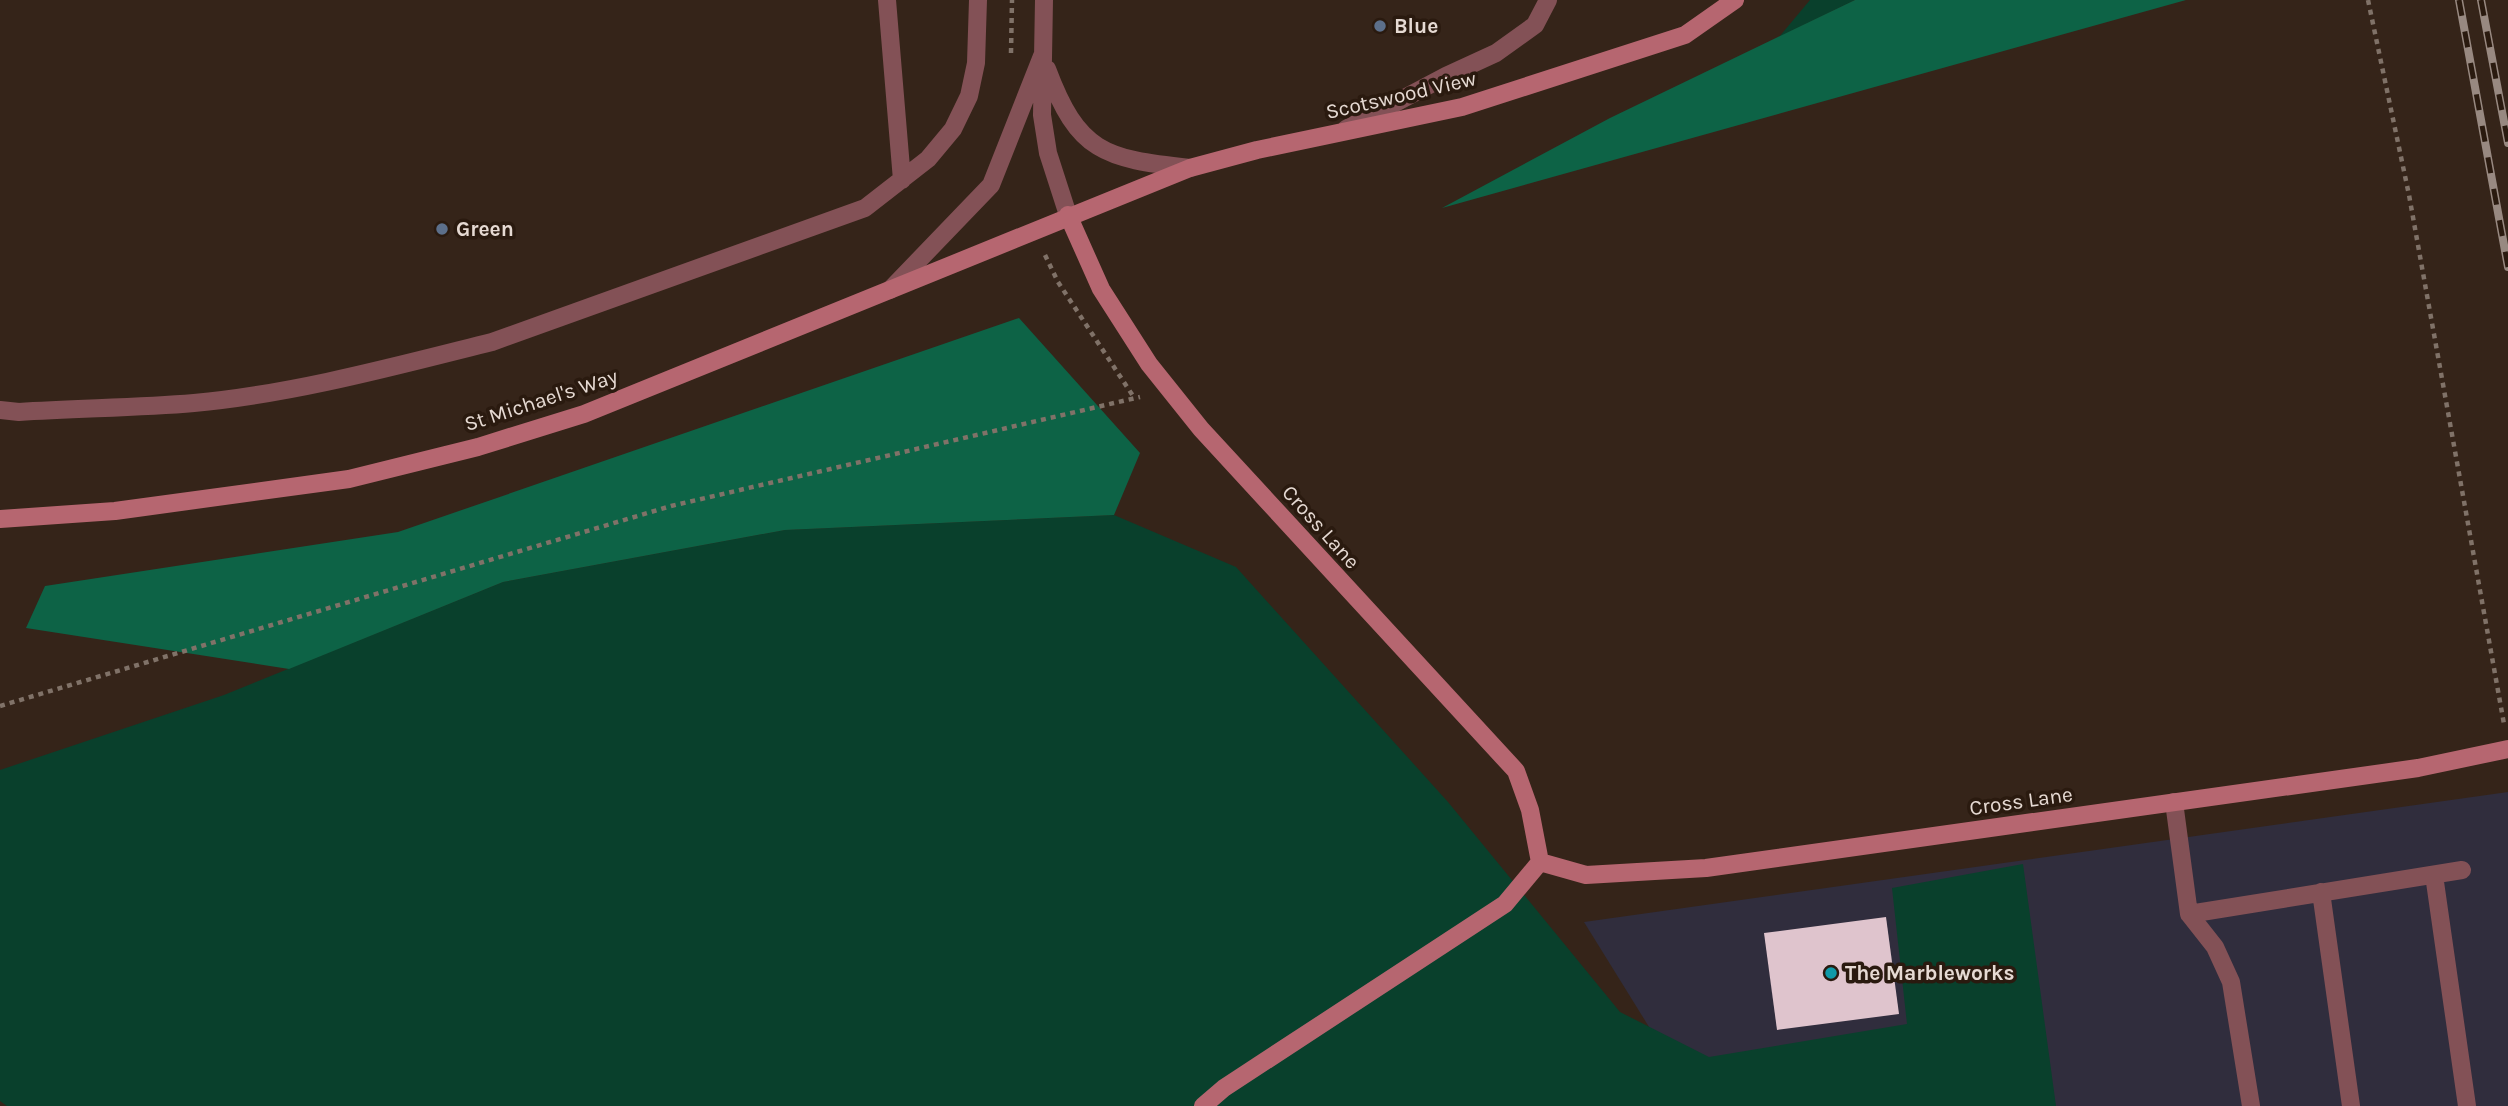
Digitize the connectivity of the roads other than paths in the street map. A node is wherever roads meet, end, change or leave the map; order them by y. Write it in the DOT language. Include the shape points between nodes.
graph roads {
  1 [pos="887,0"];
  2 [pos="978,0"];
  3 [pos="1044,0"];
  4 [pos="1548,0"];
  5 [pos="1735,0"];
  6 [pos="1042,56"];
  7 [pos="1340,133"];
  8 [pos="1189,168"];
  9 [pos="902,180"];
  10 [pos="1068,215"];
  11 [pos="890,290"];
  12 [pos="0,410"];
  13 [pos="0,519"];
  14 [pos="2507,743"];
  15 [pos="2174,802"];
  16 [pos="1540,862"];
  17 [pos="2462,870"];
  18 [pos="2434,875"];
  19 [pos="2321,892"];
  20 [pos="2189,914"];
  21 [pos="1203,1106"];
  22 [pos="2251,1106"];
  23 [pos="2351,1106"];
  24 [pos="2467,1106"];
  1 -- 9 [label="lane"];
  2 -- 9 [label="lane" via="976,63 969,96 953,129 928,159"];
  3 -- 6 [label="lane"];
  4 -- 7 [label="lane" via="1535,25 1496,53"];
  5 -- 7 [label="street, Scotswood View" via="1685,35 1462,107"];
  6 -- 8 [label="lane" via="1062,109 1079,134 1107,152"];
  6 -- 10 [label="lane" via="1046,140"];
  6 -- 11 [label="lane" via="991,185"];
  7 -- 8 [label="street, Scotswood View"];
  8 -- 10 [label="street, Scotswood View"];
  9 -- 12 [label="lane" via="865,208 492,342 196,403"];
  10 -- 11 [label="street, St Michael's Way"];
  10 -- 16 [label="street, Cross Lane" via="1101,289 1200,429 1516,771 1530,810"];
  11 -- 13 [label="street, St Michael's Way" via="584,414 478,447 349,478 116,511"];
  14 -- 15 [label="street, Cross Lane" via="2418,768"];
  15 -- 16 [label="street, Cross Lane" via="1706,868 1586,875"];
  15 -- 20 [label="lane"];
  16 -- 21 [label="street" via="1505,904"];
  17 -- 18 [label="lane"];
  18 -- 19 [label="lane"];
  18 -- 24 [label="lane"];
  19 -- 20 [label="lane"];
  19 -- 23 [label="lane"];
  20 -- 22 [label="lane" via="2215,947 2231,982"];
}
